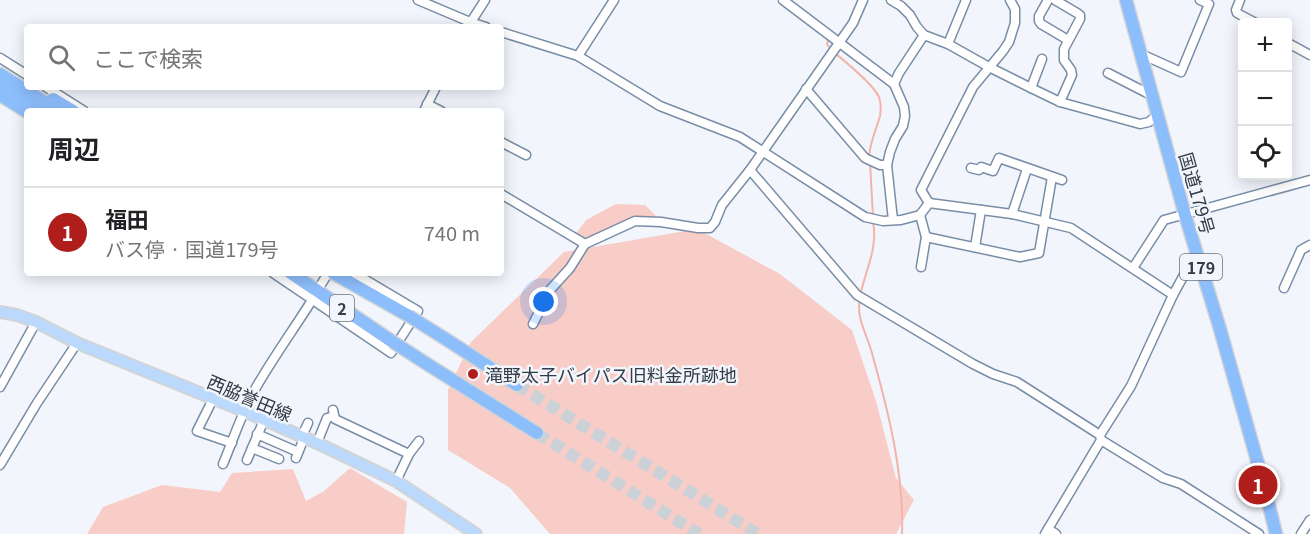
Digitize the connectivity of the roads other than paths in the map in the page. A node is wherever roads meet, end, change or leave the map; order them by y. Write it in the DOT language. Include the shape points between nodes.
graph roads {
  1 [pos="418,0"];
  2 [pos="485,0"];
  3 [pos="614,0"];
  4 [pos="783,0"];
  5 [pos="863,0"];
  6 [pos="891,0"];
  7 [pos="966,0"];
  8 [pos="1010,0"];
  9 [pos="1048,0"];
  10 [pos="1055,0"];
  11 [pos="1126,0"];
  12 [pos="1200,0"];
  13 [pos="1240,0"];
  14 [pos="1246,18"];
  15 [pos="467,24"];
  16 [pos="470,24"];
  17 [pos="504,33"];
  18 [pos="924,35"];
  19 [pos="1068,40"];
  20 [pos="839,42"];
  21 [pos="948,44"];
  22 [pos="1292,46"];
  23 [pos="1141,54"];
  24 [pos="1310,55"];
  25 [pos="578,56"];
  26 [pos="0,58"];
  27 [pos="1041,59"];
  28 [pos="0,64"];
  29 [pos="989,67"];
  30 [pos="24,73"];
  31 [pos="1108,73"];
  32 [pos="0,74"];
  33 [pos="24,79"];
  34 [pos="894,84"];
  35 [pos="0,85"];
  36 [pos="1031,88"];
  37 [pos="24,89"];
  38 [pos="806,89"];
  39 [pos="26,90"];
  40 [pos="42,90"];
  41 [pos="44,90"];
  42 [pos="434,90"];
  43 [pos="0,95"];
  44 [pos="1153,96"];
  45 [pos="0,101"];
  46 [pos="1060,102"];
  47 [pos="425,107"];
  48 [pos="36,108"];
  49 [pos="54,108"];
  50 [pos="69,108"];
  51 [pos="78,108"];
  52 [pos="24,112"];
  53 [pos="24,112"];
  54 [pos="1158,114"];
  55 [pos="504,144"];
  56 [pos="762,151"];
  57 [pos="526,155"];
  58 [pos="887,165"];
  59 [pos="971,168"];
  60 [pos="1027,168"];
  61 [pos="750,170"];
  62 [pos="1052,177"];
  63 [pos="1062,180"];
  64 [pos="1310,180"];
  65 [pos="504,196"];
  66 [pos="929,203"];
  67 [pos="981,210"];
  68 [pos="1012,214"];
  69 [pos="920,215"];
  70 [pos="1185,215"];
  71 [pos="893,220"];
  72 [pos="1044,222"];
  73 [pos="926,237"];
  74 [pos="585,244"];
  75 [pos="1310,245"];
  76 [pos="975,248"];
  77 [pos="1196,253"];
  78 [pos="921,267"];
  79 [pos="1133,268"];
  80 [pos="278,276"];
  81 [pos="295,276"];
  82 [pos="328,276"];
  83 [pos="334,276"];
  84 [pos="359,276"];
  85 [pos="320,286"];
  86 [pos="1284,288"];
  87 [pos="1173,295"];
  88 [pos="313,298"];
  89 [pos="0,312"];
  90 [pos="36,322"];
  91 [pos="533,324"];
  92 [pos="77,343"];
  93 [pos="517,385"];
  94 [pos="0,387"];
  95 [pos="213,399"];
  96 [pos="244,411"];
  97 [pos="264,420"];
  98 [pos="308,423"];
  99 [pos="537,433"];
  100 [pos="257,434"];
  101 [pos="303,437"];
  102 [pos="1101,438"];
  103 [pos="418,441"];
  104 [pos="232,442"];
  105 [pos="317,443"];
  106 [pos="252,448"];
  107 [pos="409,454"];
  108 [pos="279,459"];
  109 [pos="247,460"];
  110 [pos="223,464"];
  111 [pos="0,465"];
  112 [pos="396,481"];
  113 [pos="1310,520"];
  114 [pos="1050,532"];
  115 [pos="476,534"];
  116 [pos="1258,534"];
  117 [pos="1276,534"];
  118 [pos="1301,534"];
  1 -- 15 [label="street"];
  2 -- 16 [label="street"];
  3 -- 25 [label="street"];
  4 -- 20 [label="street"];
  5 -- 20 [label="street"];
  6 -- 18 [label="street" via="910,15"];
  7 -- 21 [label="street"];
  8 -- 29 [label="street" via="1015,22 1009,42"];
  9 -- 19 [label="street" via="1039,21"];
  10 -- 19 [label="street" via="1080,15"];
  11 -- 23 [label="highway, 国道179号 / 179"];
  12 -- 23 [label="street" via="1209,4 1181,72"];
  13 -- 14 [label="street" via="1237,13"];
  17 -- 25 [label="street"];
  18 -- 21 [label="street"];
  18 -- 34 [label="street"];
  19 -- 46 [label="street" via="1064,57 1072,75"];
  20 -- 34 [label="street"];
  20 -- 38 [label="street"];
  21 -- 29 [label="street"];
  22 -- 24 [label="street"];
  23 -- 44 [label="highway, 国道179号 / 179"];
  25 -- 56 [label="street" via="660,106 740,137"];
  26 -- 30 [label="street"];
  27 -- 36 [label="street"];
  28 -- 33 [label="highway"];
  29 -- 36 [label="street"];
  29 -- 66 [label="street" via="973,87 921,190"];
  31 -- 44 [label="street"];
  32 -- 37 [label="highway"];
  34 -- 58 [label="street" via="905,116"];
  35 -- 48 [label="highway"];
  36 -- 46 [label="street"];
  38 -- 56 [label="street"];
  38 -- 58 [label="street" via="865,158"];
  39 -- 49 [label="highway"];
  40 -- 50 [label="highway"];
  41 -- 51 [label="street"];
  42 -- 47 [label="street"];
  43 -- 52 [label="highway"];
  44 -- 54 [label="highway, 国道179号 / 179"];
  45 -- 53 [label="street"];
  46 -- 54 [label="street" via="1140,124"];
  54 -- 70 [label="highway, 国道179号 / 179"];
  55 -- 57 [label="street"];
  56 -- 61 [label="street"];
  56 -- 71 [label="street" via="855,212 874,220"];
  58 -- 71 [label="street"];
  59 -- 60 [label="street" via="993,171 999,158"];
  60 -- 62 [label="street"];
  60 -- 68 [label="street"];
  61 -- 74 [label="street" via="722,205 710,228 635,221"];
  61 -- 102 [label="street" via="857,295 973,364 1017,382"];
  62 -- 63 [label="street"];
  62 -- 72 [label="street"];
  64 -- 70 [label="street"];
  65 -- 74 [label="street"];
  66 -- 67 [label="street"];
  66 -- 69 [label="street"];
  67 -- 68 [label="street"];
  67 -- 76 [label="street"];
  68 -- 72 [label="street"];
  69 -- 71 [label="street"];
  69 -- 73 [label="street"];
  70 -- 77 [label="highway, 国道179号 / 179"];
  70 -- 79 [label="street" via="1164,220"];
  72 -- 76 [label="street" via="1039,252 1020,256"];
  72 -- 79 [label="street" via="1071,228"];
  73 -- 76 [label="street"];
  73 -- 78 [label="street"];
  74 -- 91 [label="street" via="550,290"];
  75 -- 86 [label="street" via="1300,250"];
  77 -- 87 [label="street"];
  77 -- 117 [label="highway, 国道179号 / 179"];
  79 -- 87 [label="street"];
  80 -- 88 [label="street"];
  81 -- 99 [label="highway, 2, bridge"];
  82 -- 85 [label="street"];
  83 -- 93 [label="highway, 2, bridge" via="409,316"];
  84 -- 88 [label="street" via="418,311 392,353"];
  87 -- 102 [label="street" via="1131,386"];
  88 -- 96 [label="street"];
  89 -- 90 [label="main road, 西脇誉田線"];
  90 -- 92 [label="main road, 西脇誉田線"];
  90 -- 94 [label="street"];
  92 -- 95 [label="main road, 西脇誉田線"];
  92 -- 111 [label="street"];
  95 -- 96 [label="main road, 西脇誉田線"];
  95 -- 104 [label="street" via="197,431"];
  96 -- 97 [label="main road, 西脇誉田線"];
  96 -- 104 [label="street"];
  97 -- 100 [label="street"];
  97 -- 101 [label="main road, 西脇誉田線"];
  98 -- 101 [label="street"];
  100 -- 101 [label="street" via="297,455"];
  100 -- 106 [label="street"];
  101 -- 105 [label="main road, 西脇誉田線"];
  102 -- 114 [label="street"];
  102 -- 116 [label="street"];
  103 -- 107 [label="street"];
  104 -- 110 [label="street"];
  105 -- 107 [label="street" via="333,413 335,419"];
  105 -- 112 [label="main road, 西脇誉田線"];
  106 -- 108 [label="street"];
  106 -- 109 [label="street"];
  107 -- 112 [label="street"];
  112 -- 115 [label="main road, 西脇誉田線"];
  113 -- 118 [label="street"];
}
